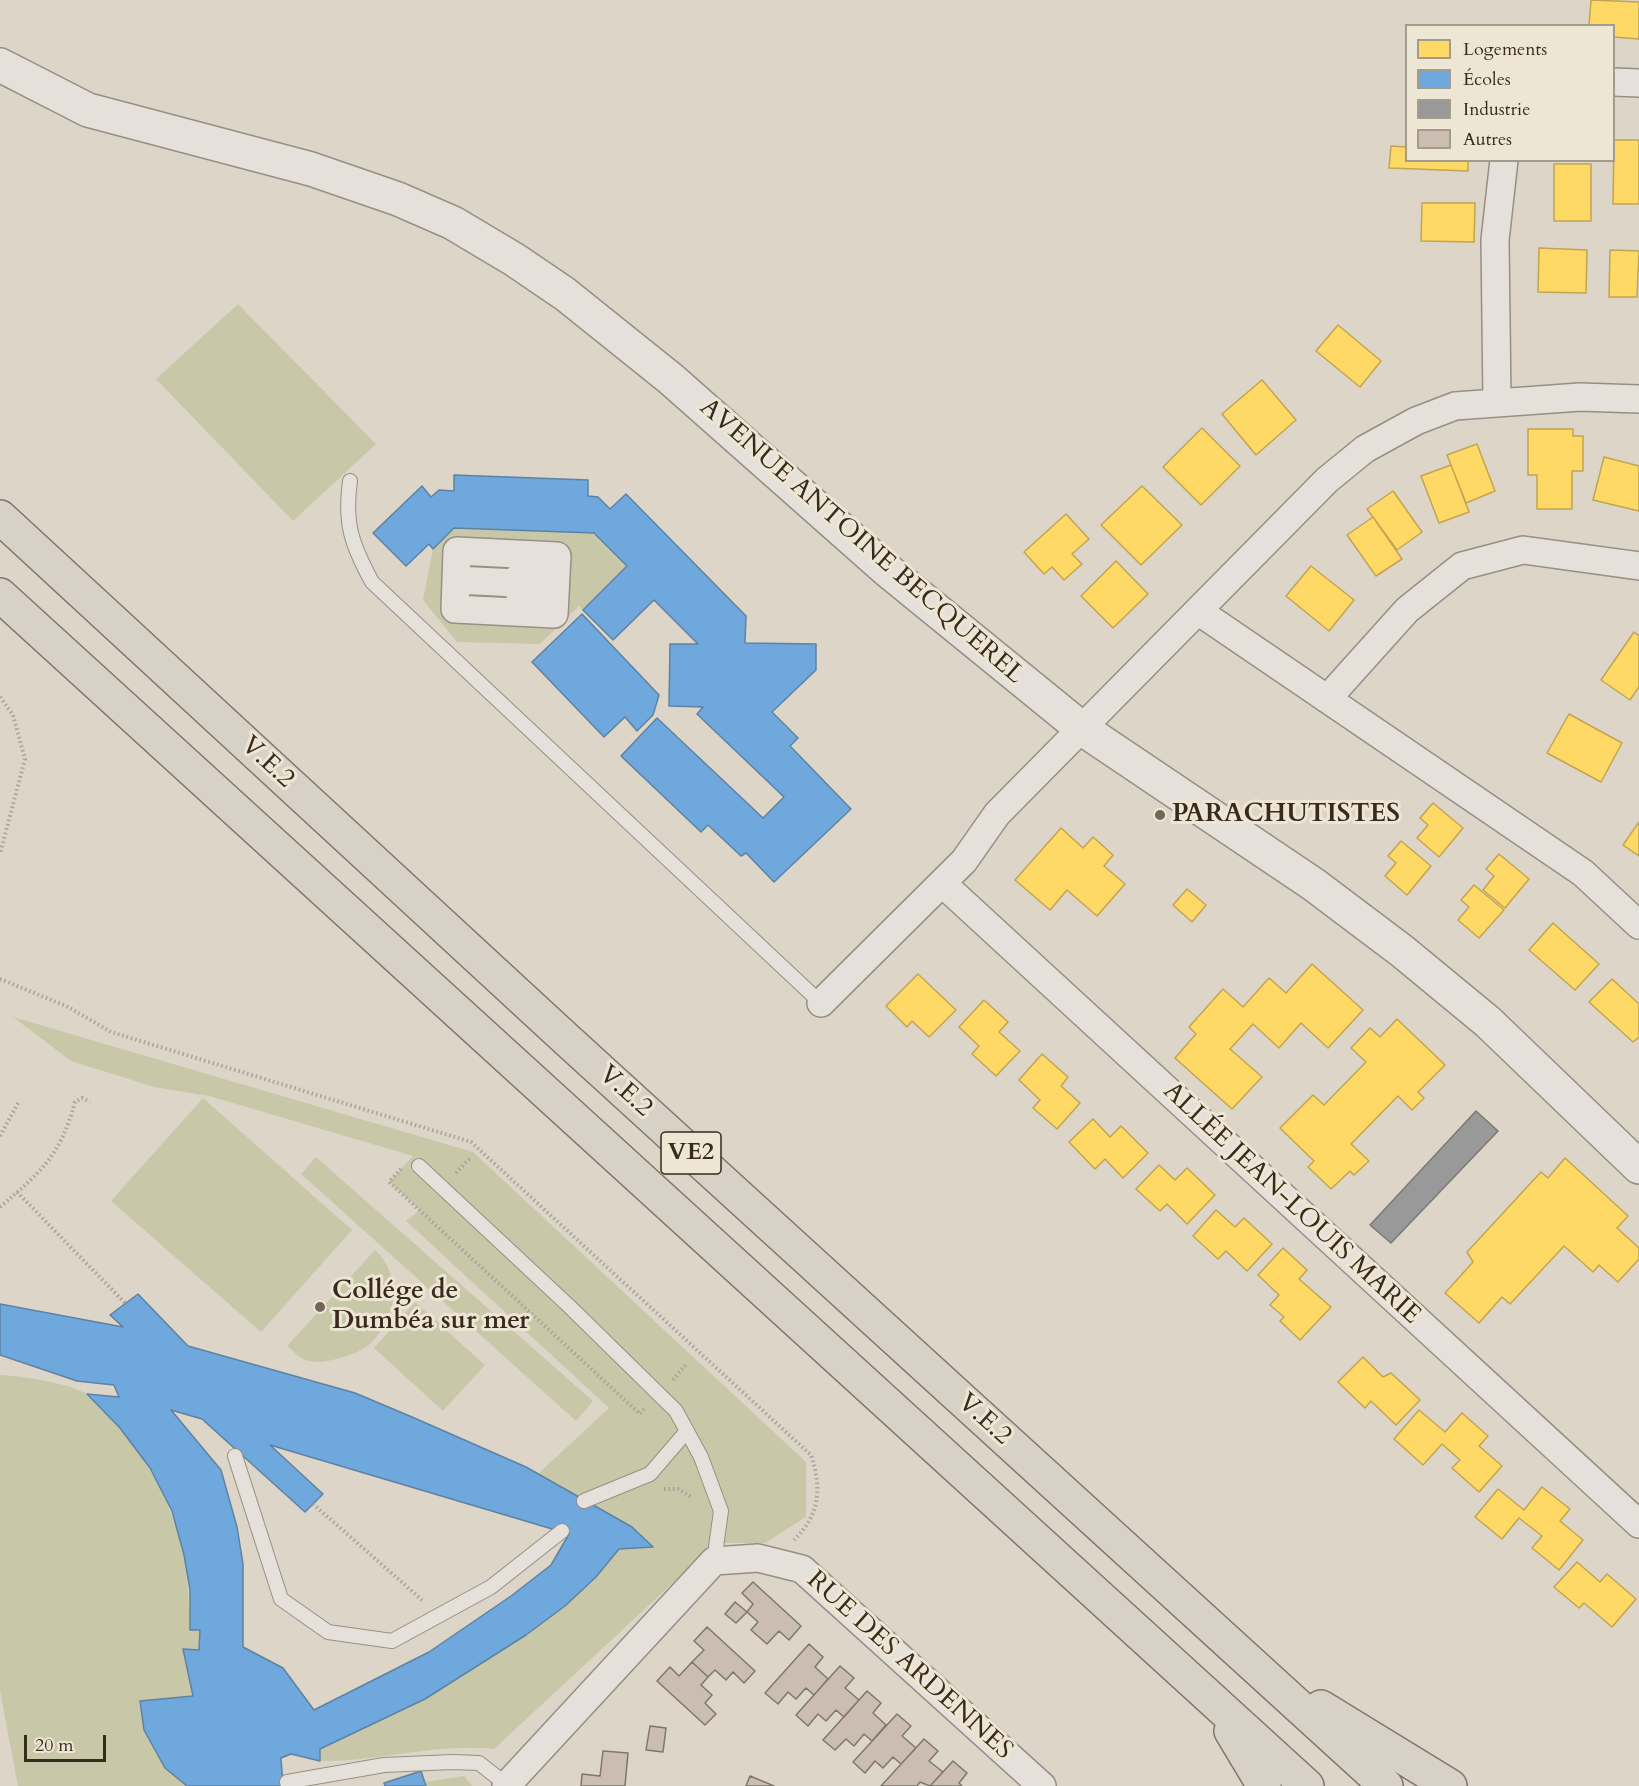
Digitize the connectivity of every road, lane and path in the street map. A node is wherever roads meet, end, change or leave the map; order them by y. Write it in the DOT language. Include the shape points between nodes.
graph roads {
  1 [pos="0,65"];
  2 [pos="1615,82"];
  3 [pos="1639,83"];
  4 [pos="1504,162"];
  5 [pos="1639,399"];
  6 [pos="1497,402"];
  7 [pos="350,482"];
  8 [pos="0,517"];
  9 [pos="484,552"];
  10 [pos="1639,566"];
  11 [pos="456,580"];
  12 [pos="483,581"];
  13 [pos="530,584"];
  14 [pos="0,595"];
  15 [pos="481,610"];
  16 [pos="1198,611"];
  17 [pos="0,697"];
  18 [pos="1327,699"];
  19 [pos="1081,728"];
  20 [pos="0,854"];
  21 [pos="942,883"];
  22 [pos="1639,925"];
  23 [pos="821,1003"];
  24 [pos="90,1102"];
  25 [pos="18,1103"];
  26 [pos="0,1136"];
  27 [pos="470,1158"];
  28 [pos="412,1165"];
  29 [pos="1639,1167"];
  30 [pos="453,1177"];
  31 [pos="17,1192"];
  32 [pos="0,1207"];
  33 [pos="126,1304"];
  34 [pos="649,1404"];
  35 [pos="687,1431"];
  36 [pos="235,1456"];
  37 [pos="661,1489"];
  38 [pos="584,1501"];
  39 [pos="313,1504"];
  40 [pos="700,1505"];
  41 [pos="1639,1524"];
  42 [pos="562,1531"];
  43 [pos="714,1561"];
  44 [pos="439,1615"];
  45 [pos="1248,1661"];
  46 [pos="1209,1697"];
  47 [pos="286,1782"];
  48 [pos="507,1785"];
  49 [pos="1042,1786"];
  50 [pos="1264,1786"];
  51 [pos="1307,1786"];
  52 [pos="1386,1786"];
  53 [pos="1450,1786"];
  1 -- 19 [label="street, AVENUE ANTOINE BECQUEREL" via="88,110 311,169 398,199 453,223 498,250 565,294 671,379 887,570"];
  2 -- 3 [label="street"];
  4 -- 6 [label="street" via="1495,240"];
  5 -- 6 [label="street" via="1580,397"];
  6 -- 16 [label="street" via="1455,406 1416,421 1365,449 1327,480"];
  7 -- 23 [label="lane" via="353,546 372,582"];
  8 -- 45 [label="highway, V.E.2 / VE2"];
  9 -- 11 [label="street" via="458,551"];
  9 -- 12 [label="street"];
  9 -- 13 [label="street"];
  10 -- 18 [label="street" via="1523,550 1462,566 1407,610"];
  11 -- 12 [label="street"];
  11 -- 15 [label="street" via="455,609"];
  12 -- 13 [label="street"];
  12 -- 15 [label="street"];
  13 -- 15 [label="street"];
  14 -- 46 [label="highway, V.E.2 / VE2"];
  16 -- 18 [label="street"];
  16 -- 19 [label="street"];
  17 -- 20 [label="path" via="13,715 26,759"];
  18 -- 22 [label="street" via="1583,873"];
  19 -- 21 [label="street" via="997,814 964,861"];
  19 -- 29 [label="street, AVENUE ANTOINE BECQUEREL" via="1313,884 1402,951 1488,1022"];
  21 -- 23 [label="street"];
  21 -- 41 [label="street, ALLÉE JEAN-LOUIS MARIE"];
  24 -- 31 [label="path" via="82,1098 75,1102 68,1130 53,1158"];
  25 -- 26 [label="path"];
  27 -- 30 [label="path"];
  28 -- 34 [label="path" via="389,1182 640,1414"];
  28 -- 35 [label="lane" via="659,1394"];
  31 -- 32 [label="path"];
  31 -- 33 [label="path"];
  35 -- 38 [label="lane" via="650,1474"];
  35 -- 43 [label="lane" via="722,1511"];
  36 -- 44 [label="lane" via="281,1599 328,1632 392,1641"];
  37 -- 40 [label="path" via="678,1489"];
  39 -- 44 [label="path"];
  42 -- 44 [label="lane" via="491,1587"];
  43 -- 48 [label="street"];
  43 -- 49 [label="street, RUE DES ARDENNES" via="758,1558 802,1569"];
  45 -- 52 [label="highway, V.E.2 / VE2"];
  45 -- 53 [label="highway"];
  46 -- 50 [label="highway"];
  46 -- 51 [label="highway, V.E.2 / VE2"];
  47 -- 48 [label="lane" via="384,1765 452,1762 479,1763"];
}
